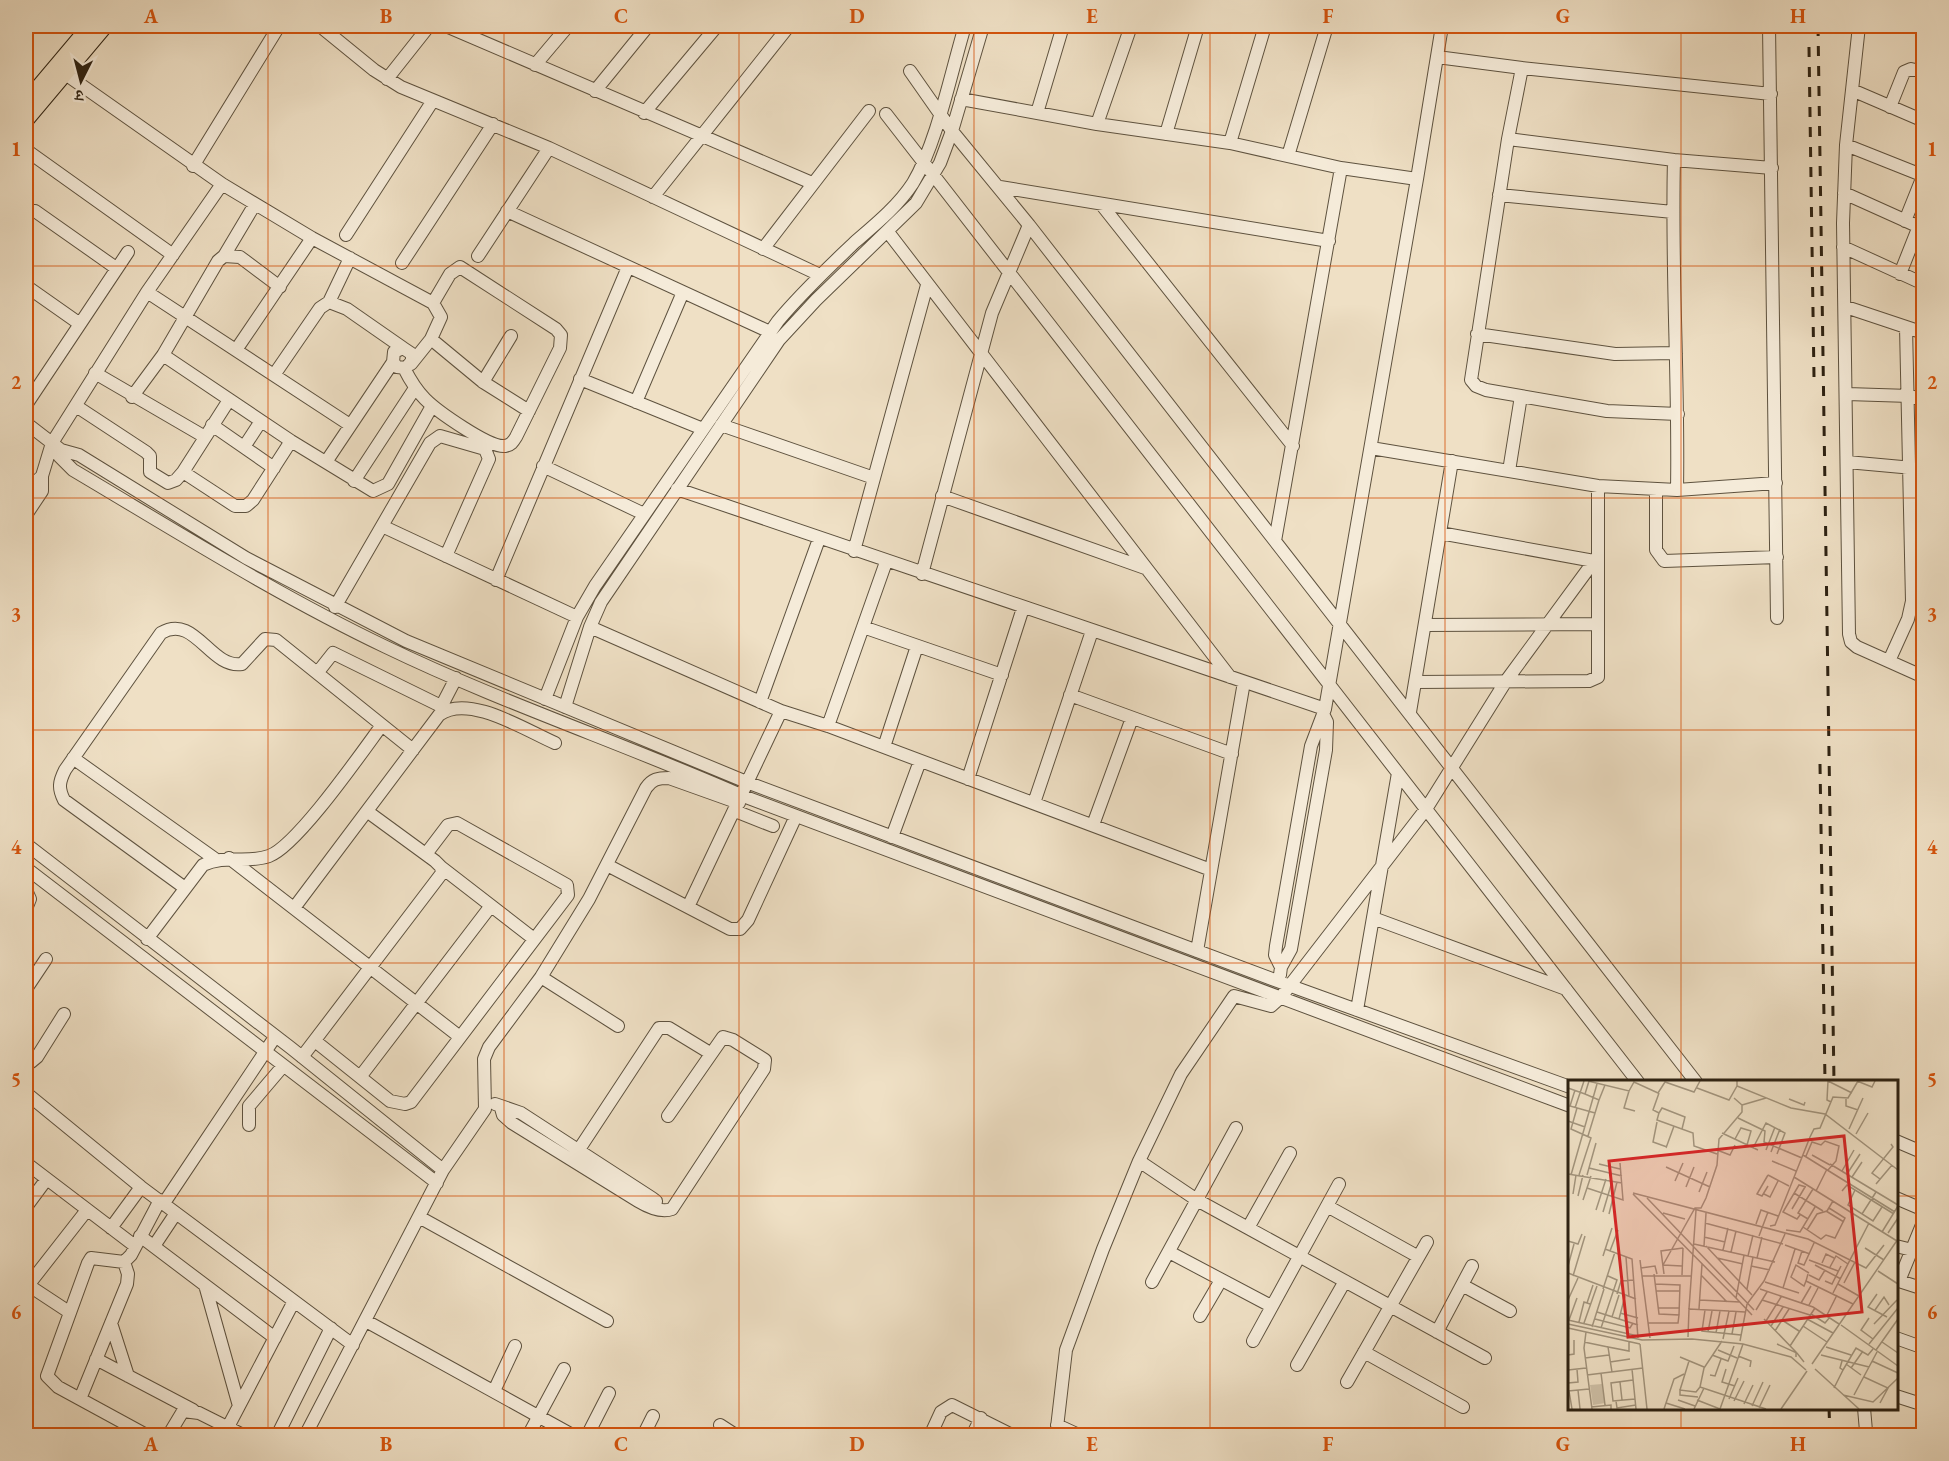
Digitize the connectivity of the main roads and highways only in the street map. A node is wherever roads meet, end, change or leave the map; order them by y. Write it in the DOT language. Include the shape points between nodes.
graph roads {
  1 [pos="90,26"];
  2 [pos="105,26"];
  3 [pos="26,102"];
  4 [pos="26,120"];
  1 -- 3 [label="main road"];
  2 -- 4 [label="main road"];
}
